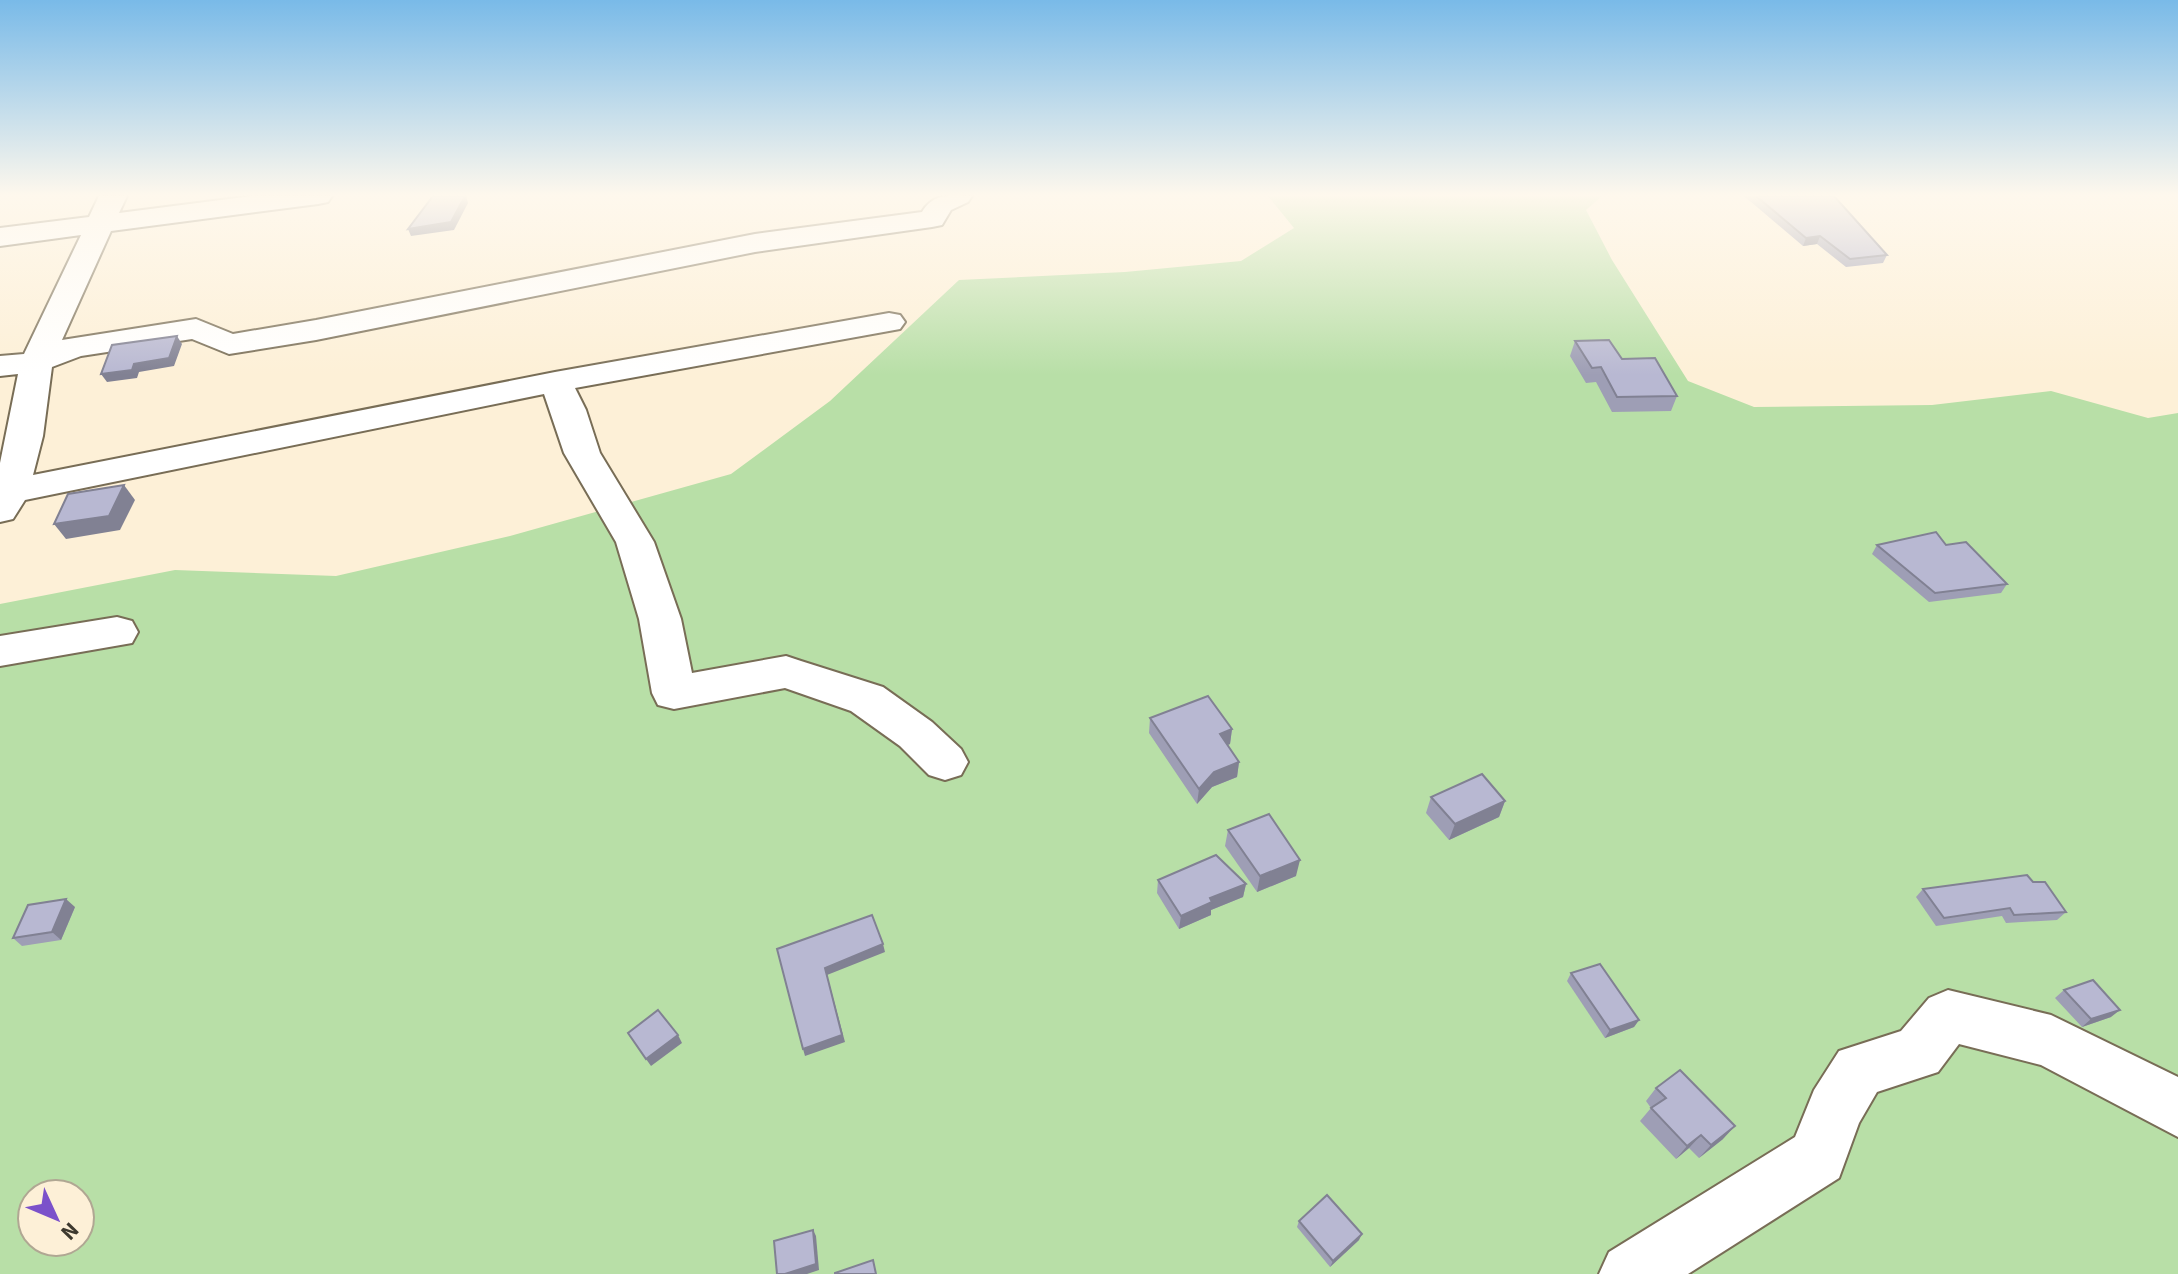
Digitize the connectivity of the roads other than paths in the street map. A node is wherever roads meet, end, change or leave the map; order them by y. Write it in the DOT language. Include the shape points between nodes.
graph roads {
  1 [pos="85,255"];
  2 [pos="692,255"];
  3 [pos="889,322"];
  4 [pos="36,362"];
  5 [pos="0,366"];
  6 [pos="555,382"];
  7 [pos="4,498"];
  8 [pos="117,632"];
  9 [pos="0,651"];
  10 [pos="945,762"];
  11 [pos="2178,1108"];
  12 [pos="1631,1274"];
  1 -- 4 [label="street"];
  2 -- 4 [label="street" via="316,330 229,344 196,329 74,347"];
  3 -- 6 [label="street"];
  4 -- 5 [label="street"];
  4 -- 7 [label="street" via="25,436"];
  6 -- 7 [label="street"];
  6 -- 10 [label="street" via="582,453 635,542 660,619 674,693 786,672 867,699"];
  8 -- 9 [label="street"];
  11 -- 12 [label="street" via="2051,1041 1948,1016 1918,1053 1859,1070 1834,1110 1818,1157"];
}
